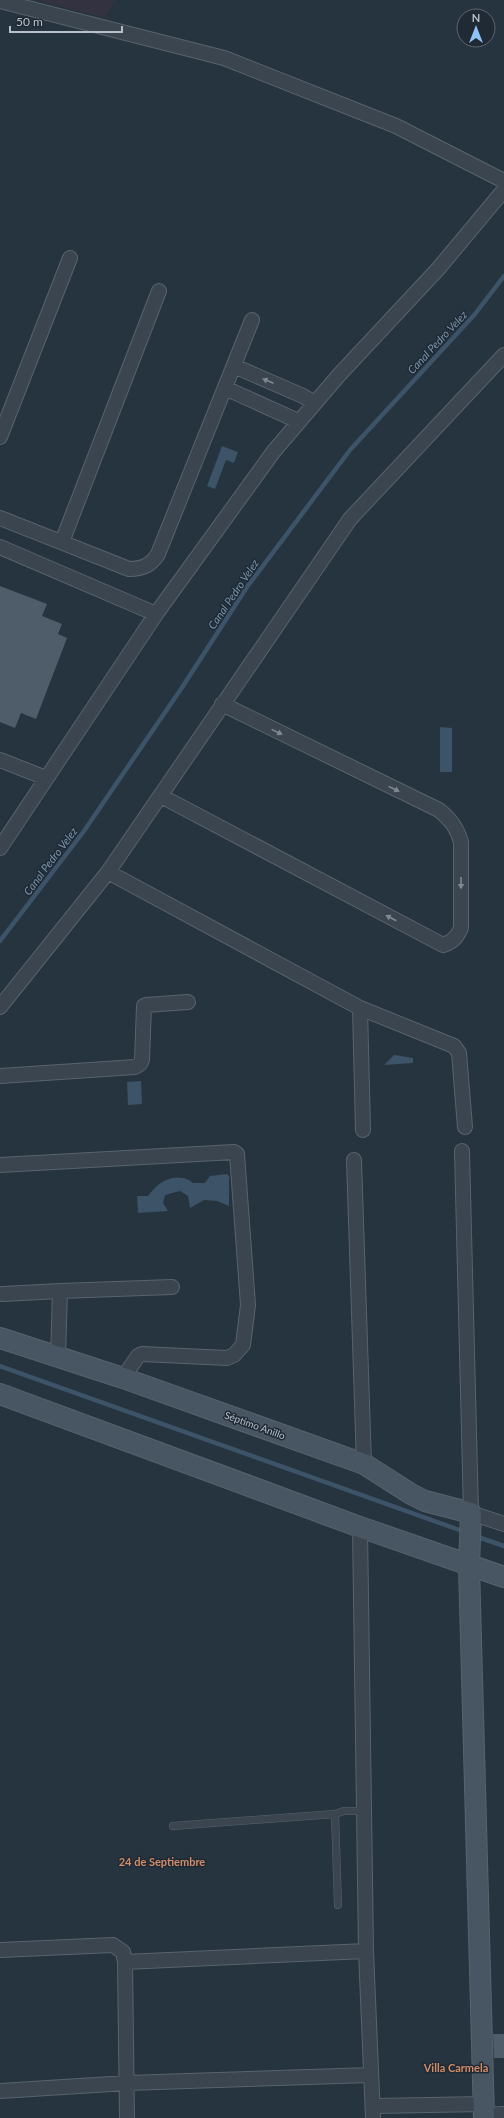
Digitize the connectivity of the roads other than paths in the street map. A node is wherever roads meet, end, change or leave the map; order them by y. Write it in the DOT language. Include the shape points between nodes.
graph roads {
  1 [pos="0,2"];
  2 [pos="504,181"];
  3 [pos="504,190"];
  4 [pos="70,258"];
  5 [pos="159,291"];
  6 [pos="252,320"];
  7 [pos="504,355"];
  8 [pos="234,366"];
  9 [pos="225,388"];
  10 [pos="314,403"];
  11 [pos="298,421"];
  12 [pos="0,437"];
  13 [pos="0,518"];
  14 [pos="62,542"];
  15 [pos="0,547"];
  16 [pos="156,614"];
  17 [pos="222,704"];
  18 [pos="0,760"];
  19 [pos="46,778"];
  20 [pos="161,796"];
  21 [pos="0,848"];
  22 [pos="108,872"];
  23 [pos="188,1002"];
  24 [pos="0,1006"];
  25 [pos="360,1008"];
  26 [pos="0,1076"];
  27 [pos="465,1126"];
  28 [pos="363,1130"];
  29 [pos="462,1151"];
  30 [pos="354,1160"];
  31 [pos="0,1165"];
  32 [pos="172,1287"];
  33 [pos="60,1291"];
  34 [pos="3,1294"];
  35 [pos="0,1338"];
  36 [pos="58,1357"];
  37 [pos="124,1378"];
  38 [pos="0,1394"];
  39 [pos="364,1464"];
  40 [pos="504,1524"];
  41 [pos="360,1527"];
  42 [pos="470,1530"];
  43 [pos="469,1566"];
  44 [pos="504,1577"];
  45 [pos="365,1811"];
  46 [pos="334,1814"];
  47 [pos="173,1826"];
  48 [pos="338,1905"];
  49 [pos="0,1950"];
  50 [pos="366,1951"];
  51 [pos="125,1962"];
  52 [pos="372,2075"];
  53 [pos="127,2084"];
  54 [pos="0,2091"];
  55 [pos="374,2112"];
  56 [pos="484,2112"];
  57 [pos="504,2114"];
  58 [pos="127,2118"];
  1 -- 2 [label="street" via="224,58 396,126"];
  3 -- 10 [label="street" via="438,269"];
  4 -- 12 [label="street"];
  5 -- 14 [label="street"];
  6 -- 8 [label="street"];
  7 -- 17 [label="street" via="350,519"];
  8 -- 9 [label="street"];
  10 -- 8 [label="street, one-way"];
  9 -- 11 [label="street"];
  9 -- 14 [label="street" via="153,561 140,569 129,569"];
  10 -- 11 [label="street"];
  11 -- 16 [label="street"];
  13 -- 14 [label="street"];
  15 -- 16 [label="street"];
  16 -- 19 [label="street"];
  17 -- 20 [label="street"];
  17 -- 20 [label="street, one-way" via="439,810 450,819 461,842 461,928 457,937 451,943 443,945"];
  18 -- 19 [label="street"];
  19 -- 21 [label="street"];
  20 -- 22 [label="street"];
  22 -- 24 [label="street"];
  22 -- 25 [label="street"];
  23 -- 26 [label="street" via="144,1006 142,1060 135,1067"];
  25 -- 27 [label="street" via="457,1049"];
  25 -- 28 [label="street"];
  29 -- 42 [label="street"];
  30 -- 39 [label="street"];
  31 -- 37 [label="street" via="234,1152 237,1154 248,1305 243,1344 234,1355 227,1358 142,1354"];
  32 -- 33 [label="street"];
  33 -- 34 [label="street"];
  33 -- 36 [label="street"];
  35 -- 36 [label="street, Séptimo Anillo"];
  36 -- 37 [label="street, Séptimo Anillo"];
  37 -- 39 [label="street, Séptimo Anillo"];
  38 -- 41 [label="street"];
  39 -- 42 [label="street, Séptimo Anillo"];
  40 -- 42 [label="street, Séptimo Anillo"];
  41 -- 43 [label="street"];
  41 -- 45 [label="street"];
  42 -- 43 [label="street"];
  43 -- 44 [label="street"];
  43 -- 56 [label="street"];
  45 -- 46 [label="lane" via="344,1811"];
  45 -- 50 [label="street"];
  46 -- 47 [label="lane"];
  46 -- 48 [label="lane"];
  49 -- 51 [label="street" via="113,1944 122,1952"];
  50 -- 51 [label="street"];
  50 -- 52 [label="street"];
  51 -- 53 [label="street"];
  52 -- 53 [label="street"];
  52 -- 55 [label="street"];
  53 -- 54 [label="street"];
  53 -- 58 [label="street"];
  55 -- 56 [label="street"];
  56 -- 57 [label="street"];
}
